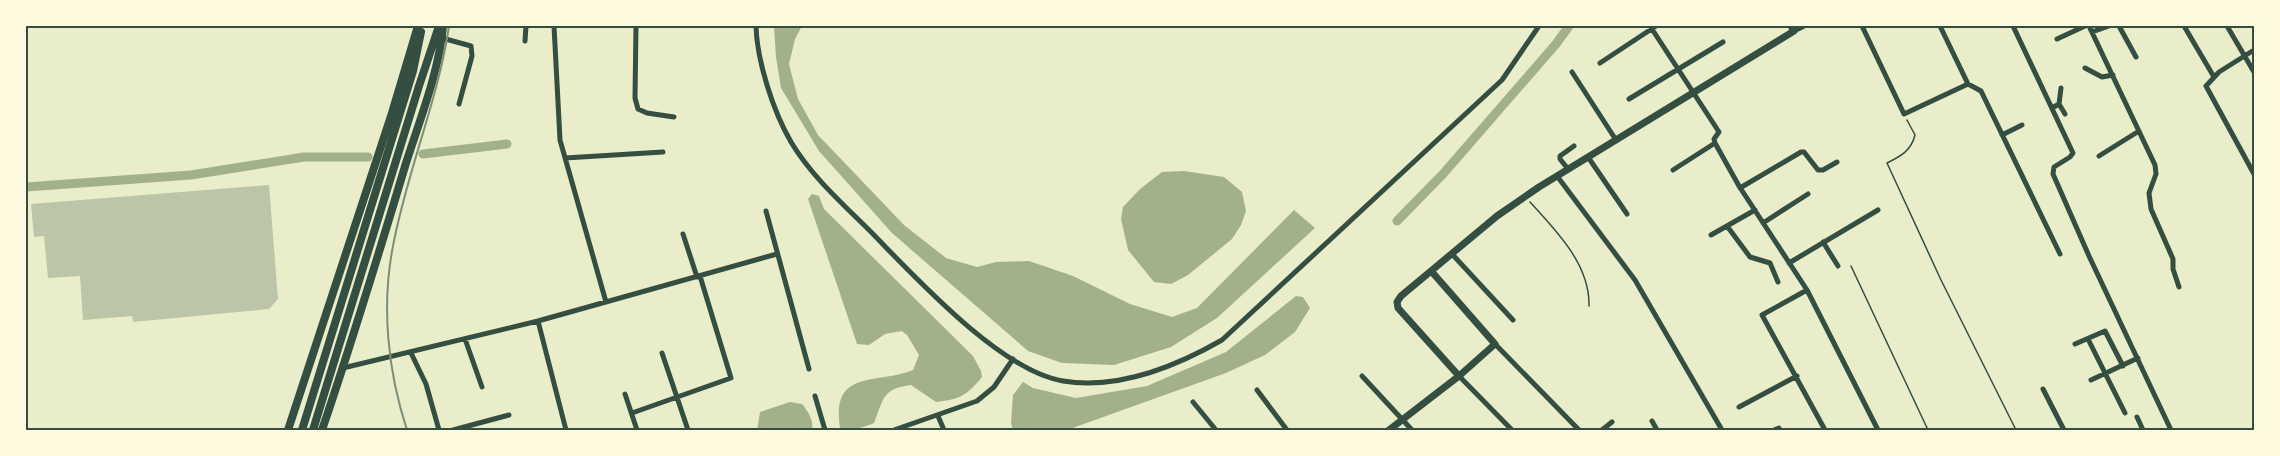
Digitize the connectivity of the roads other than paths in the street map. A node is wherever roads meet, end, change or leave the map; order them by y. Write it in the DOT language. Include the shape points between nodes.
graph roads {
  1 [pos="420,26"];
  2 [pos="441,26"];
  3 [pos="526,26"];
  4 [pos="554,26"];
  5 [pos="636,26"];
  6 [pos="756,26"];
  7 [pos="1539,26"];
  8 [pos="1653,26"];
  9 [pos="1804,26"];
  10 [pos="1863,26"];
  11 [pos="1940,26"];
  12 [pos="2013,26"];
  13 [pos="2085,26"];
  14 [pos="2089,26"];
  15 [pos="2109,26"];
  16 [pos="2119,26"];
  17 [pos="2184,26"];
  18 [pos="2227,26"];
  19 [pos="1793,28"];
  20 [pos="2092,32"];
  21 [pos="442,38"];
  22 [pos="2057,39"];
  23 [pos="525,41"];
  24 [pos="1723,42"];
  25 [pos="2254,50"];
  26 [pos="2245,55"];
  27 [pos="2136,57"];
  28 [pos="1600,63"];
  29 [pos="2085,68"];
  30 [pos="1678,69"];
  31 [pos="1572,72"];
  32 [pos="2254,72"];
  33 [pos="2113,75"];
  34 [pos="2214,77"];
  35 [pos="1968,84"];
  36 [pos="2061,88"];
  37 [pos="1694,93"];
  38 [pos="1629,99"];
  39 [pos="459,104"];
  40 [pos="2060,104"];
  41 [pos="2052,108"];
  42 [pos="2065,114"];
  43 [pos="674,117"];
  44 [pos="2022,125"];
  45 [pos="2139,131"];
  46 [pos="2002,135"];
  47 [pos="1616,140"];
  48 [pos="1715,143"];
  49 [pos="1574,146"];
  50 [pos="663,152"];
  51 [pos="2099,156"];
  52 [pos="1588,157"];
  53 [pos="565,158"];
  54 [pos="1837,162"];
  55 [pos="1568,169"];
  56 [pos="1673,170"];
  57 [pos="2254,174"];
  58 [pos="1557,176"];
  59 [pos="1740,188"];
  60 [pos="1808,194"];
  61 [pos="1755,210"];
  62 [pos="1878,210"];
  63 [pos="766,211"];
  64 [pos="1627,214"];
  65 [pos="1763,223"];
  66 [pos="1727,226"];
  67 [pos="683,234"];
  68 [pos="1711,235"];
  69 [pos="1823,242"];
  70 [pos="777,254"];
  71 [pos="1452,254"];
  72 [pos="2060,254"];
  73 [pos="1789,262"];
  74 [pos="1838,266"];
  75 [pos="1432,272"];
  76 [pos="699,277"];
  77 [pos="1778,282"];
  78 [pos="2179,287"];
  79 [pos="1807,290"];
  80 [pos="606,303"];
  81 [pos="1513,320"];
  82 [pos="538,321"];
  83 [pos="465,339"];
  84 [pos="2088,339"];
  85 [pos="1495,344"];
  86 [pos="2075,344"];
  87 [pos="411,353"];
  88 [pos="662,353"];
  89 [pos="2138,358"];
  90 [pos="1013,359"];
  91 [pos="2123,366"];
  92 [pos="343,368"];
  93 [pos="809,369"];
  94 [pos="2106,374"];
  95 [pos="1362,376"];
  96 [pos="1459,376"];
  97 [pos="1797,376"];
  98 [pos="2091,380"];
  99 [pos="482,387"];
  100 [pos="1257,390"];
  101 [pos="2043,390"];
  102 [pos="625,394"];
  103 [pos="815,396"];
  104 [pos="677,397"];
  105 [pos="1193,402"];
  106 [pos="1739,407"];
  107 [pos="633,413"];
  108 [pos="2125,413"];
  109 [pos="509,415"];
  110 [pos="938,416"];
  111 [pos="2137,417"];
  112 [pos="1403,420"];
  113 [pos="1652,421"];
  114 [pos="1612,422"];
  115 [pos="288,430"];
  116 [pos="302,430"];
  117 [pos="313,430"];
  118 [pos="322,430"];
  119 [pos="439,430"];
  120 [pos="453,430"];
  121 [pos="566,430"];
  122 [pos="637,430"];
  123 [pos="688,430"];
  124 [pos="825,430"];
  125 [pos="894,430"];
  126 [pos="944,430"];
  127 [pos="1216,430"];
  128 [pos="1287,430"];
  129 [pos="1389,430"];
  130 [pos="1412,430"];
  131 [pos="1512,430"];
  132 [pos="1579,430"];
  133 [pos="1602,430"];
  134 [pos="1657,430"];
  135 [pos="1722,430"];
  136 [pos="1825,430"];
  137 [pos="1878,430"];
  138 [pos="2064,430"];
  139 [pos="2143,430"];
  140 [pos="2171,430"];
  1 -- 115 [label="main road"];
  1 -- 116 [label="main road" via="413,71"];
  2 -- 21 [label="main road"];
  2 -- 117 [label="main road"];
  3 -- 23 [label="street"];
  4 -- 53 [label="street" via="559,128"];
  5 -- 43 [label="street" via="638,109"];
  6 -- 90 [label="street" via="767,88 790,141 814,175 960,321"];
  7 -- 90 [label="street" via="1502,80 1222,339 1192,357 1113,381 1062,381 1035,374"];
  8 -- 28 [label="street"];
  8 -- 30 [label="street"];
  9 -- 19 [label="street"];
  10 -- 35 [label="street" via="1904,114"];
  11 -- 35 [label="street"];
  12 -- 41 [label="street"];
  13 -- 22 [label="street"];
  14 -- 20 [label="street"];
  15 -- 20 [label="street"];
  16 -- 27 [label="street"];
  17 -- 34 [label="street"];
  18 -- 26 [label="street"];
  19 -- 37 [label="street"];
  20 -- 33 [label="street"];
  21 -- 39 [label="street" via="471,46 472,56"];
  21 -- 92 [label="main road"];
  24 -- 30 [label="street"];
  25 -- 26 [label="street"];
  26 -- 32 [label="street"];
  26 -- 34 [label="street"];
  29 -- 33 [label="street" via="2102,77"];
  30 -- 37 [label="street"];
  30 -- 38 [label="street"];
  31 -- 47 [label="street"];
  33 -- 45 [label="street"];
  34 -- 57 [label="street" via="2206,86"];
  35 -- 46 [label="street" via="1981,90"];
  36 -- 40 [label="street"];
  37 -- 47 [label="street"];
  37 -- 48 [label="street" via="1719,132"];
  40 -- 41 [label="street"];
  40 -- 42 [label="street"];
  41 -- 89 [label="street" via="2073,153 2054,167 2054,174"];
  44 -- 46 [label="street"];
  45 -- 51 [label="street"];
  45 -- 78 [label="street" via="2155,165 2149,193 2151,209 2173,259"];
  46 -- 72 [label="street"];
  47 -- 52 [label="street"];
  48 -- 56 [label="street"];
  48 -- 59 [label="street"];
  49 -- 55 [label="street" via="1560,156"];
  50 -- 53 [label="street"];
  52 -- 55 [label="street"];
  52 -- 64 [label="street"];
  53 -- 80 [label="street"];
  54 -- 59 [label="street" via="1818,170 1801,152"];
  55 -- 58 [label="street"];
  58 -- 71 [label="street" via="1497,216"];
  58 -- 135 [label="street" via="1635,280"];
  59 -- 61 [label="street"];
  60 -- 65 [label="street"];
  61 -- 65 [label="street"];
  61 -- 66 [label="street"];
  62 -- 69 [label="street"];
  63 -- 70 [label="street"];
  65 -- 73 [label="street"];
  66 -- 68 [label="street"];
  66 -- 77 [label="street" via="1750,257 1770,263"];
  67 -- 76 [label="street"];
  69 -- 73 [label="street"];
  69 -- 74 [label="street"];
  70 -- 76 [label="street"];
  70 -- 93 [label="street"];
  71 -- 75 [label="street"];
  71 -- 81 [label="street"];
  73 -- 79 [label="street"];
  75 -- 85 [label="street"];
  75 -- 96 [label="street" via="1401,296 1398,308"];
  76 -- 80 [label="street"];
  76 -- 104 [label="street" via="731,378"];
  79 -- 97 [label="street" via="1762,315"];
  79 -- 137 [label="street"];
  80 -- 82 [label="street"];
  82 -- 83 [label="street"];
  82 -- 121 [label="street"];
  83 -- 87 [label="street"];
  83 -- 99 [label="street"];
  84 -- 86 [label="street"];
  84 -- 91 [label="street" via="2106,332"];
  84 -- 94 [label="street"];
  85 -- 96 [label="street"];
  85 -- 132 [label="street"];
  87 -- 92 [label="street"];
  87 -- 119 [label="street" via="426,384"];
  88 -- 104 [label="street"];
  89 -- 91 [label="street"];
  89 -- 140 [label="street"];
  90 -- 110 [label="street" via="994,387 978,401"];
  91 -- 94 [label="street"];
  92 -- 118 [label="main road"];
  94 -- 98 [label="street"];
  94 -- 108 [label="street"];
  95 -- 112 [label="street"];
  96 -- 112 [label="street"];
  96 -- 131 [label="street"];
  97 -- 106 [label="street"];
  97 -- 136 [label="street"];
  100 -- 128 [label="street"];
  101 -- 138 [label="street"];
  102 -- 107 [label="street"];
  103 -- 124 [label="street"];
  104 -- 107 [label="street"];
  104 -- 123 [label="street"];
  105 -- 127 [label="street"];
  107 -- 122 [label="street"];
  109 -- 120 [label="street"];
  110 -- 125 [label="street"];
  110 -- 126 [label="street"];
  111 -- 139 [label="street"];
  112 -- 129 [label="street"];
  112 -- 130 [label="street"];
  113 -- 134 [label="street"];
  114 -- 133 [label="street"];
}
